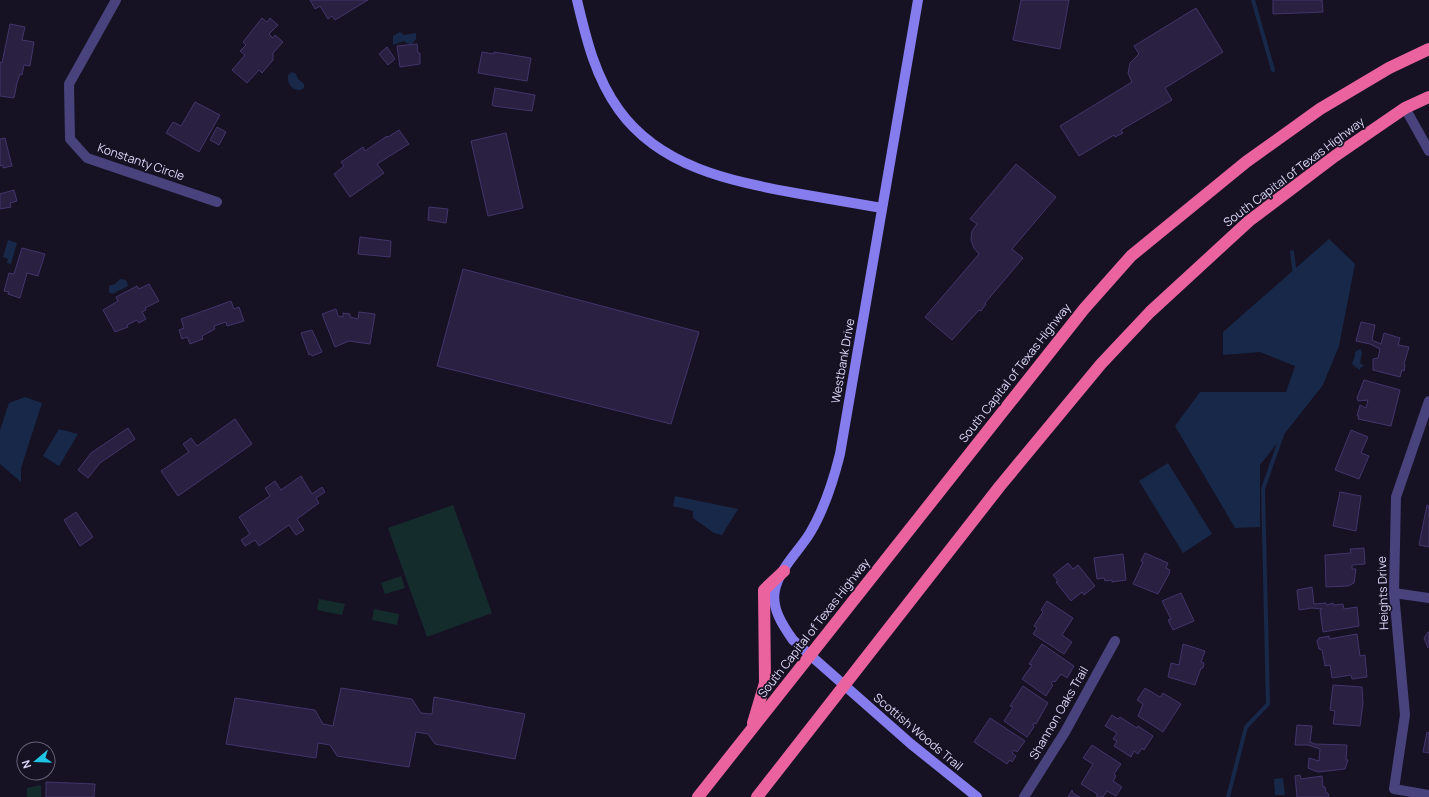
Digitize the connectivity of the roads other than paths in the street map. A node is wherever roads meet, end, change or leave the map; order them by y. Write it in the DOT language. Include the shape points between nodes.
graph roads {
  1 [pos="116,0"];
  2 [pos="577,0"];
  3 [pos="918,0"];
  4 [pos="1429,49"];
  5 [pos="1429,98"];
  6 [pos="1405,108"];
  7 [pos="1429,151"];
  8 [pos="217,202"];
  9 [pos="882,208"];
  10 [pos="1429,401"];
  11 [pos="784,571"];
  12 [pos="1394,593"];
  13 [pos="1429,598"];
  14 [pos="1116,641"];
  15 [pos="810,655"];
  16 [pos="844,686"];
  17 [pos="750,731"];
  18 [pos="1429,795"];
  19 [pos="698,797"];
  20 [pos="757,797"];
  21 [pos="977,797"];
  22 [pos="1024,797"];
  1 -- 8 [label="street, Konstanty Circle" via="68,84 70,139 86,158"];
  2 -- 9 [label="street" via="588,45 607,90 619,110 638,132 662,151 692,167 724,178"];
  3 -- 9 [label="street, Westbank Drive"];
  4 -- 15 [label="highway, South Capital of Texas Highway" via="1389,68 1320,109 1246,162 1131,256 1084,309"];
  5 -- 6 [label="highway, South Capital of Texas Highway"];
  6 -- 7 [label="street"];
  6 -- 16 [label="highway, South Capital of Texas Highway" via="1335,156 1249,221 1150,312 1101,364 1000,486"];
  9 -- 11 [label="street, Westbank Drive" via="833,485 824,508"];
  10 -- 12 [label="street, Heights Drive" via="1396,497"];
  11 -- 15 [label="street, Westbank Drive" via="775,590 776,607 782,624 793,640"];
  11 -- 17 [label="highway" via="764,590 765,683"];
  12 -- 13 [label="street"];
  12 -- 18 [label="street, Heights Drive" via="1405,715 1394,789"];
  14 -- 22 [label="street, Shannon Oaks Trail" via="1065,732"];
  15 -- 16 [label="street, Westbank Drive"];
  15 -- 17 [label="highway, South Capital of Texas Highway"];
  16 -- 20 [label="highway, South Capital of Texas Highway"];
  16 -- 21 [label="street, Scottish Woods Trail"];
  17 -- 19 [label="highway, South Capital of Texas Highway"];
}
